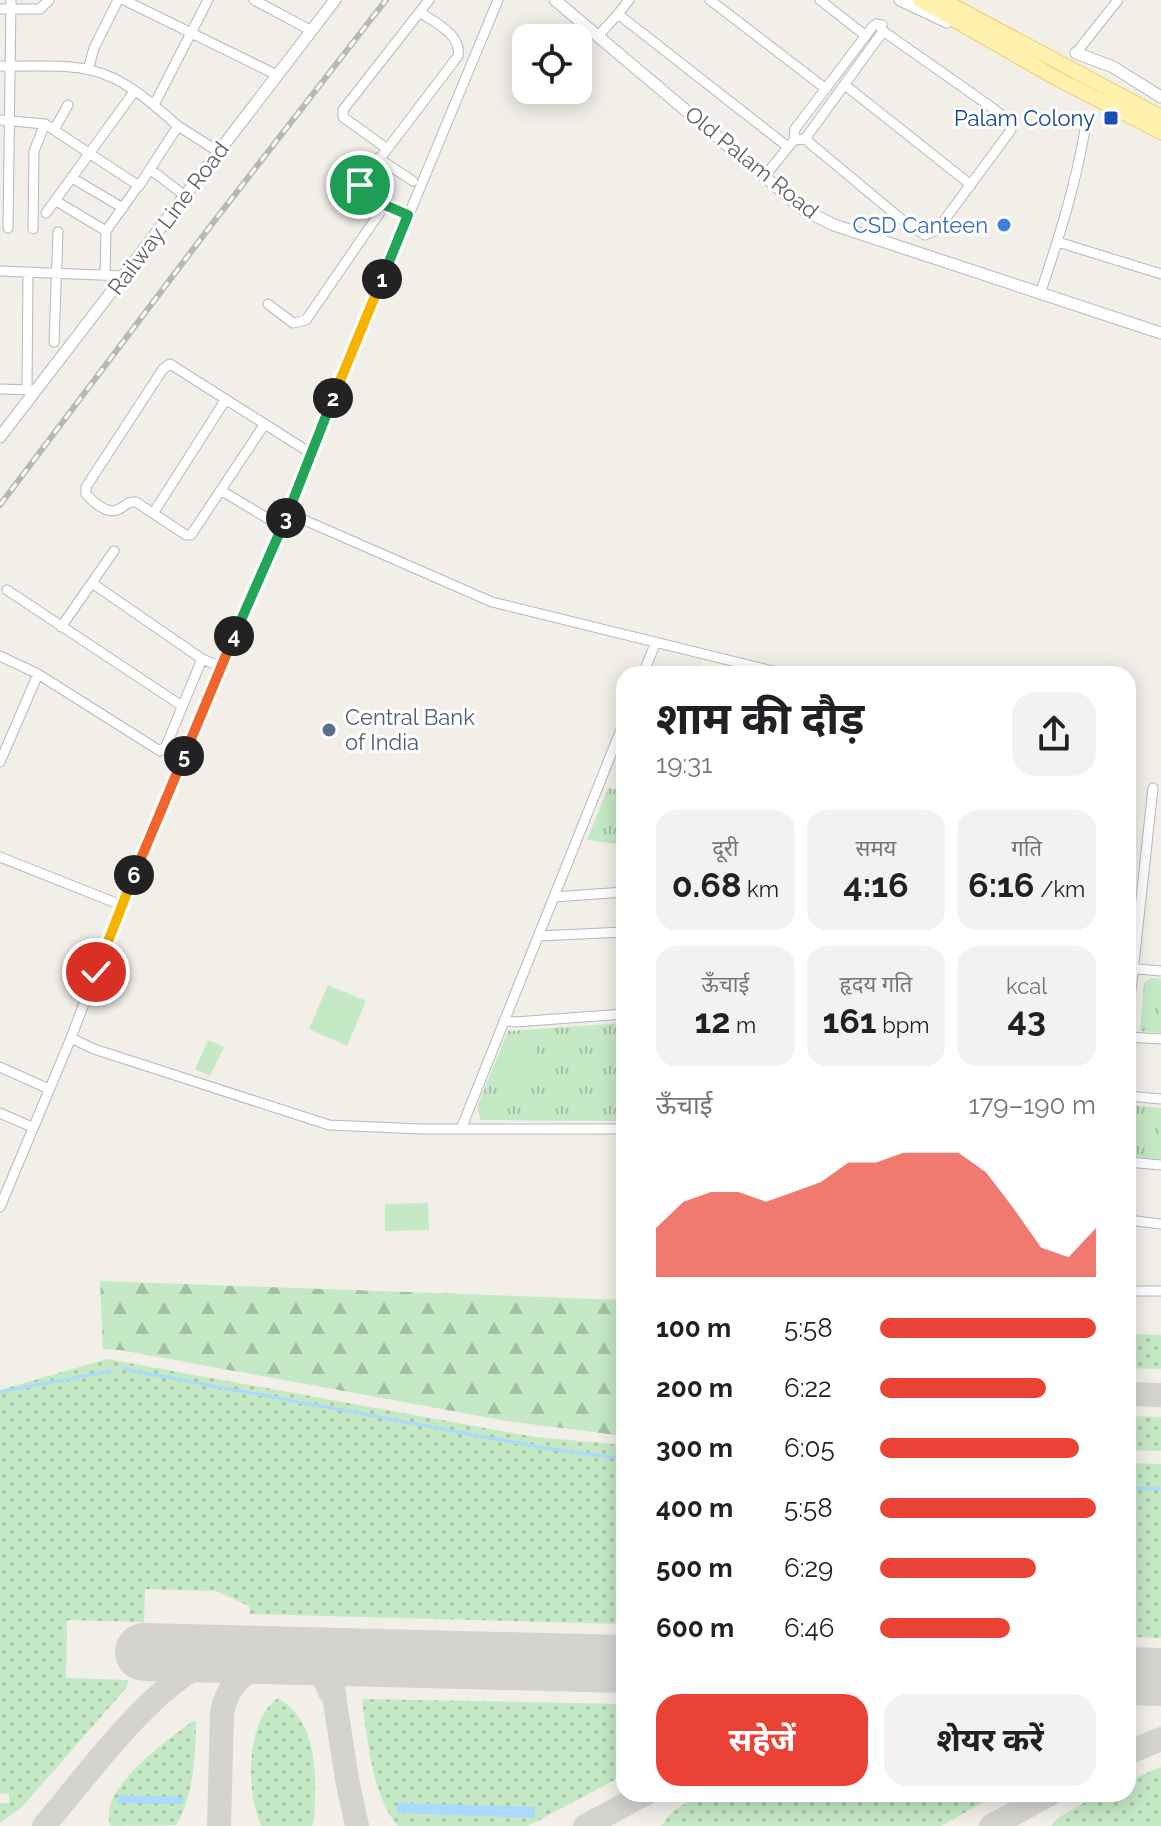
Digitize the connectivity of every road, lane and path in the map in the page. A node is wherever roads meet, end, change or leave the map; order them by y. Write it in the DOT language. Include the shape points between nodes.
graph roads {
  1 [pos="49,0"];
  2 [pos="121,0"];
  3 [pos="192,0"];
  4 [pos="254,0"];
  5 [pos="335,0"];
  6 [pos="429,0"];
  7 [pos="498,0"];
  8 [pos="555,0"];
  9 [pos="629,0"];
  10 [pos="710,0"];
  11 [pos="820,0"];
  12 [pos="900,0"];
  13 [pos="920,0"];
  14 [pos="942,0"];
  15 [pos="958,0"];
  16 [pos="1118,0"];
  17 [pos="206,3"];
  18 [pos="7,6"];
  19 [pos="421,13"];
  20 [pos="618,14"];
  21 [pos="967,20"];
  22 [pos="312,31"];
  23 [pos="883,31"];
  24 [pos="191,34"];
  25 [pos="599,35"];
  26 [pos="866,36"];
  27 [pos="5,39"];
  28 [pos="1005,41"];
  29 [pos="1076,53"];
  30 [pos="5,66"];
  31 [pos="88,70"];
  32 [pos="277,75"];
  33 [pos="845,85"];
  34 [pos="826,89"];
  35 [pos="134,92"];
  36 [pos="5,93"];
  37 [pos="1161,97"];
  38 [pos="68,105"];
  39 [pos="154,105"];
  40 [pos="1161,117"];
  41 [pos="5,120"];
  42 [pos="1086,123"];
  43 [pos="45,124"];
  44 [pos="178,126"];
  45 [pos="54,130"];
  46 [pos="1161,132"];
  47 [pos="796,142"];
  48 [pos="386,148"];
  49 [pos="219,152"];
  50 [pos="5,155"];
  51 [pos="91,155"];
  52 [pos="378,158"];
  53 [pos="150,169"];
  54 [pos="764,177"];
  55 [pos="74,179"];
  56 [pos="413,181"];
  57 [pos="971,185"];
  58 [pos="138,186"];
  59 [pos="185,196"];
  60 [pos="56,201"];
  61 [pos="385,205"];
  62 [pos="123,208"];
  63 [pos="46,213"];
  64 [pos="408,215"];
  65 [pos="8,228"];
  66 [pos="33,229"];
  67 [pos="106,231"];
  68 [pos="58,232"];
  69 [pos="1058,242"];
  70 [pos="0,271"];
  71 [pos="28,272"];
  72 [pos="57,273"];
  73 [pos="1161,274"];
  74 [pos="105,275"];
  75 [pos="124,276"];
  76 [pos="1040,294"];
  77 [pos="268,304"];
  78 [pos="1161,333"];
  79 [pos="54,342"];
  80 [pos="0,389"];
  81 [pos="31,390"];
  82 [pos="226,399"];
  83 [pos="264,425"];
  84 [pos="0,437"];
  85 [pos="312,454"];
  86 [pos="222,491"];
  87 [pos="154,512"];
  88 [pos="288,513"];
  89 [pos="282,527"];
  90 [pos="114,551"];
  91 [pos="92,583"];
  92 [pos="7,590"];
  93 [pos="61,627"];
  94 [pos="656,642"];
  95 [pos="0,656"];
  96 [pos="202,659"];
  97 [pos="646,666"];
  98 [pos="753,666"];
  99 [pos="222,667"];
  100 [pos="38,674"];
  101 [pos="182,706"];
  102 [pos="616,742"];
  103 [pos="0,762"];
  104 [pos="1153,788"];
  105 [pos="0,857"];
  106 [pos="616,893"];
  107 [pos="554,897"];
  108 [pos="121,905"];
  109 [pos="1136,927"];
  110 [pos="616,932"];
  111 [pos="538,936"];
  112 [pos="1136,968"];
  113 [pos="1161,971"];
  114 [pos="616,1015"];
  115 [pos="504,1020"];
  116 [pos="1136,1037"];
  117 [pos="71,1038"];
  118 [pos="1161,1039"];
  119 [pos="0,1067"];
  120 [pos="49,1089"];
  121 [pos="1136,1097"];
  122 [pos="1161,1099"];
  123 [pos="0,1113"];
  124 [pos="32,1127"];
  125 [pos="461,1129"];
  126 [pos="616,1129"];
  127 [pos="1136,1163"];
  128 [pos="1161,1165"];
  129 [pos="0,1207"];
  130 [pos="1136,1221"];
  131 [pos="1161,1224"];
  132 [pos="1136,1291"];
  133 [pos="1161,1291"];
  1 -- 18 [label="street" via="40,9"];
  2 -- 24 [label="street"];
  2 -- 31 [label="street"];
  3 -- 17 [label="street"];
  4 -- 22 [label="street"];
  5 -- 22 [label="street, Railway Line Road"];
  6 -- 19 [label="street"];
  7 -- 64 [label="street"];
  8 -- 25 [label="street, Old Palam Road"];
  9 -- 20 [label="street"];
  10 -- 34 [label="street"];
  11 -- 26 [label="street"];
  12 -- 28 [label="street"];
  13 -- 21 [label="main road"];
  14 -- 21 [label="main road"];
  15 -- 28 [label="street"];
  16 -- 29 [label="street"];
  17 -- 24 [label="street"];
  18 -- 27 [label="street"];
  19 -- 48 [label="street" via="455,39 459,53"];
  19 -- 48 [label="street" via="342,113"];
  20 -- 25 [label="street"];
  20 -- 47 [label="street"];
  21 -- 28 [label="main road"];
  22 -- 32 [label="street, Railway Line Road"];
  23 -- 26 [label="street" via="876,24"];
  23 -- 33 [label="street"];
  23 -- 57 [label="street" via="1007,120 1011,130"];
  24 -- 32 [label="street"];
  24 -- 39 [label="street"];
  25 -- 54 [label="street, Old Palam Road"];
  26 -- 34 [label="street"];
  27 -- 30 [label="street"];
  28 -- 40 [label="main road"];
  28 -- 46 [label="main road" via="1054,77"];
  29 -- 37 [label="street" via="1113,67"];
  30 -- 31 [label="street"];
  30 -- 36 [label="street"];
  31 -- 35 [label="street"];
  32 -- 49 [label="street, Railway Line Road"];
  33 -- 47 [label="street"];
  33 -- 57 [label="street"];
  34 -- 47 [label="street" via="795,129"];
  35 -- 39 [label="street"];
  35 -- 51 [label="street"];
  36 -- 41 [label="street"];
  38 -- 45 [label="street"];
  39 -- 44 [label="street"];
  41 -- 43 [label="street"];
  41 -- 50 [label="street"];
  42 -- 69 [label="street"];
  43 -- 45 [label="street"];
  43 -- 66 [label="street" via="34,146"];
  44 -- 49 [label="street"];
  44 -- 53 [label="street"];
  45 -- 51 [label="street"];
  47 -- 54 [label="street"];
  47 -- 57 [label="street" via="925,235 937,230"];
  48 -- 52 [label="street"];
  49 -- 59 [label="street, Railway Line Road"];
  50 -- 65 [label="street"];
  51 -- 55 [label="street"];
  51 -- 58 [label="street"];
  52 -- 56 [label="street"];
  52 -- 61 [label="street" via="361,190"];
  53 -- 58 [label="street"];
  53 -- 59 [label="street"];
  54 -- 76 [label="street, Old Palam Road" via="804,210 834,225"];
  55 -- 60 [label="street"];
  55 -- 62 [label="street"];
  58 -- 62 [label="street"];
  59 -- 75 [label="street, Railway Line Road"];
  60 -- 63 [label="street"];
  60 -- 67 [label="street"];
  61 -- 64 [label="street"];
  61 -- 77 [label="street" via="306,320 293,323"];
  62 -- 67 [label="street"];
  64 -- 85 [label="street"];
  67 -- 74 [label="street"];
  68 -- 72 [label="street"];
  69 -- 73 [label="street"];
  69 -- 76 [label="street"];
  70 -- 71 [label="street"];
  71 -- 72 [label="street"];
  71 -- 81 [label="street"];
  72 -- 74 [label="street"];
  72 -- 79 [label="street"];
  74 -- 75 [label="street"];
  75 -- 81 [label="street, Railway Line Road"];
  76 -- 78 [label="street, Old Palam Road"];
  80 -- 81 [label="street"];
  81 -- 84 [label="street, Railway Line Road"];
  82 -- 83 [label="street"];
  82 -- 87 [label="street"];
  82 -- 87 [label="street" via="168,364 86,487 87,496 107,510 131,501"];
  83 -- 85 [label="street"];
  83 -- 86 [label="street"];
  85 -- 88 [label="street"];
  86 -- 87 [label="street" via="191,535"];
  86 -- 89 [label="street"];
  88 -- 89 [label="street"];
  88 -- 94 [label="street" via="492,602"];
  89 -- 99 [label="street"];
  90 -- 91 [label="street"];
  91 -- 93 [label="street"];
  91 -- 96 [label="street"];
  92 -- 93 [label="street"];
  93 -- 101 [label="street"];
  94 -- 97 [label="street"];
  94 -- 98 [label="street"];
  95 -- 100 [label="street"];
  96 -- 99 [label="street"];
  96 -- 101 [label="street"];
  99 -- 108 [label="street"];
  100 -- 101 [label="street" via="160,751"];
  100 -- 103 [label="street"];
  102 -- 107 [label="street"];
  104 -- 109 [label="street"];
  105 -- 108 [label="street"];
  106 -- 107 [label="street"];
  107 -- 111 [label="street"];
  108 -- 117 [label="street"];
  110 -- 111 [label="street"];
  111 -- 115 [label="street"];
  112 -- 113 [label="street"];
  114 -- 115 [label="street"];
  115 -- 125 [label="street"];
  116 -- 118 [label="street"];
  117 -- 120 [label="street"];
  117 -- 125 [label="street" via="329,1125"];
  119 -- 120 [label="street"];
  120 -- 124 [label="street"];
  121 -- 122 [label="street"];
  123 -- 124 [label="street"];
  124 -- 129 [label="street"];
  125 -- 126 [label="street"];
  127 -- 128 [label="street"];
  130 -- 131 [label="street"];
  132 -- 133 [label="street"];
}
